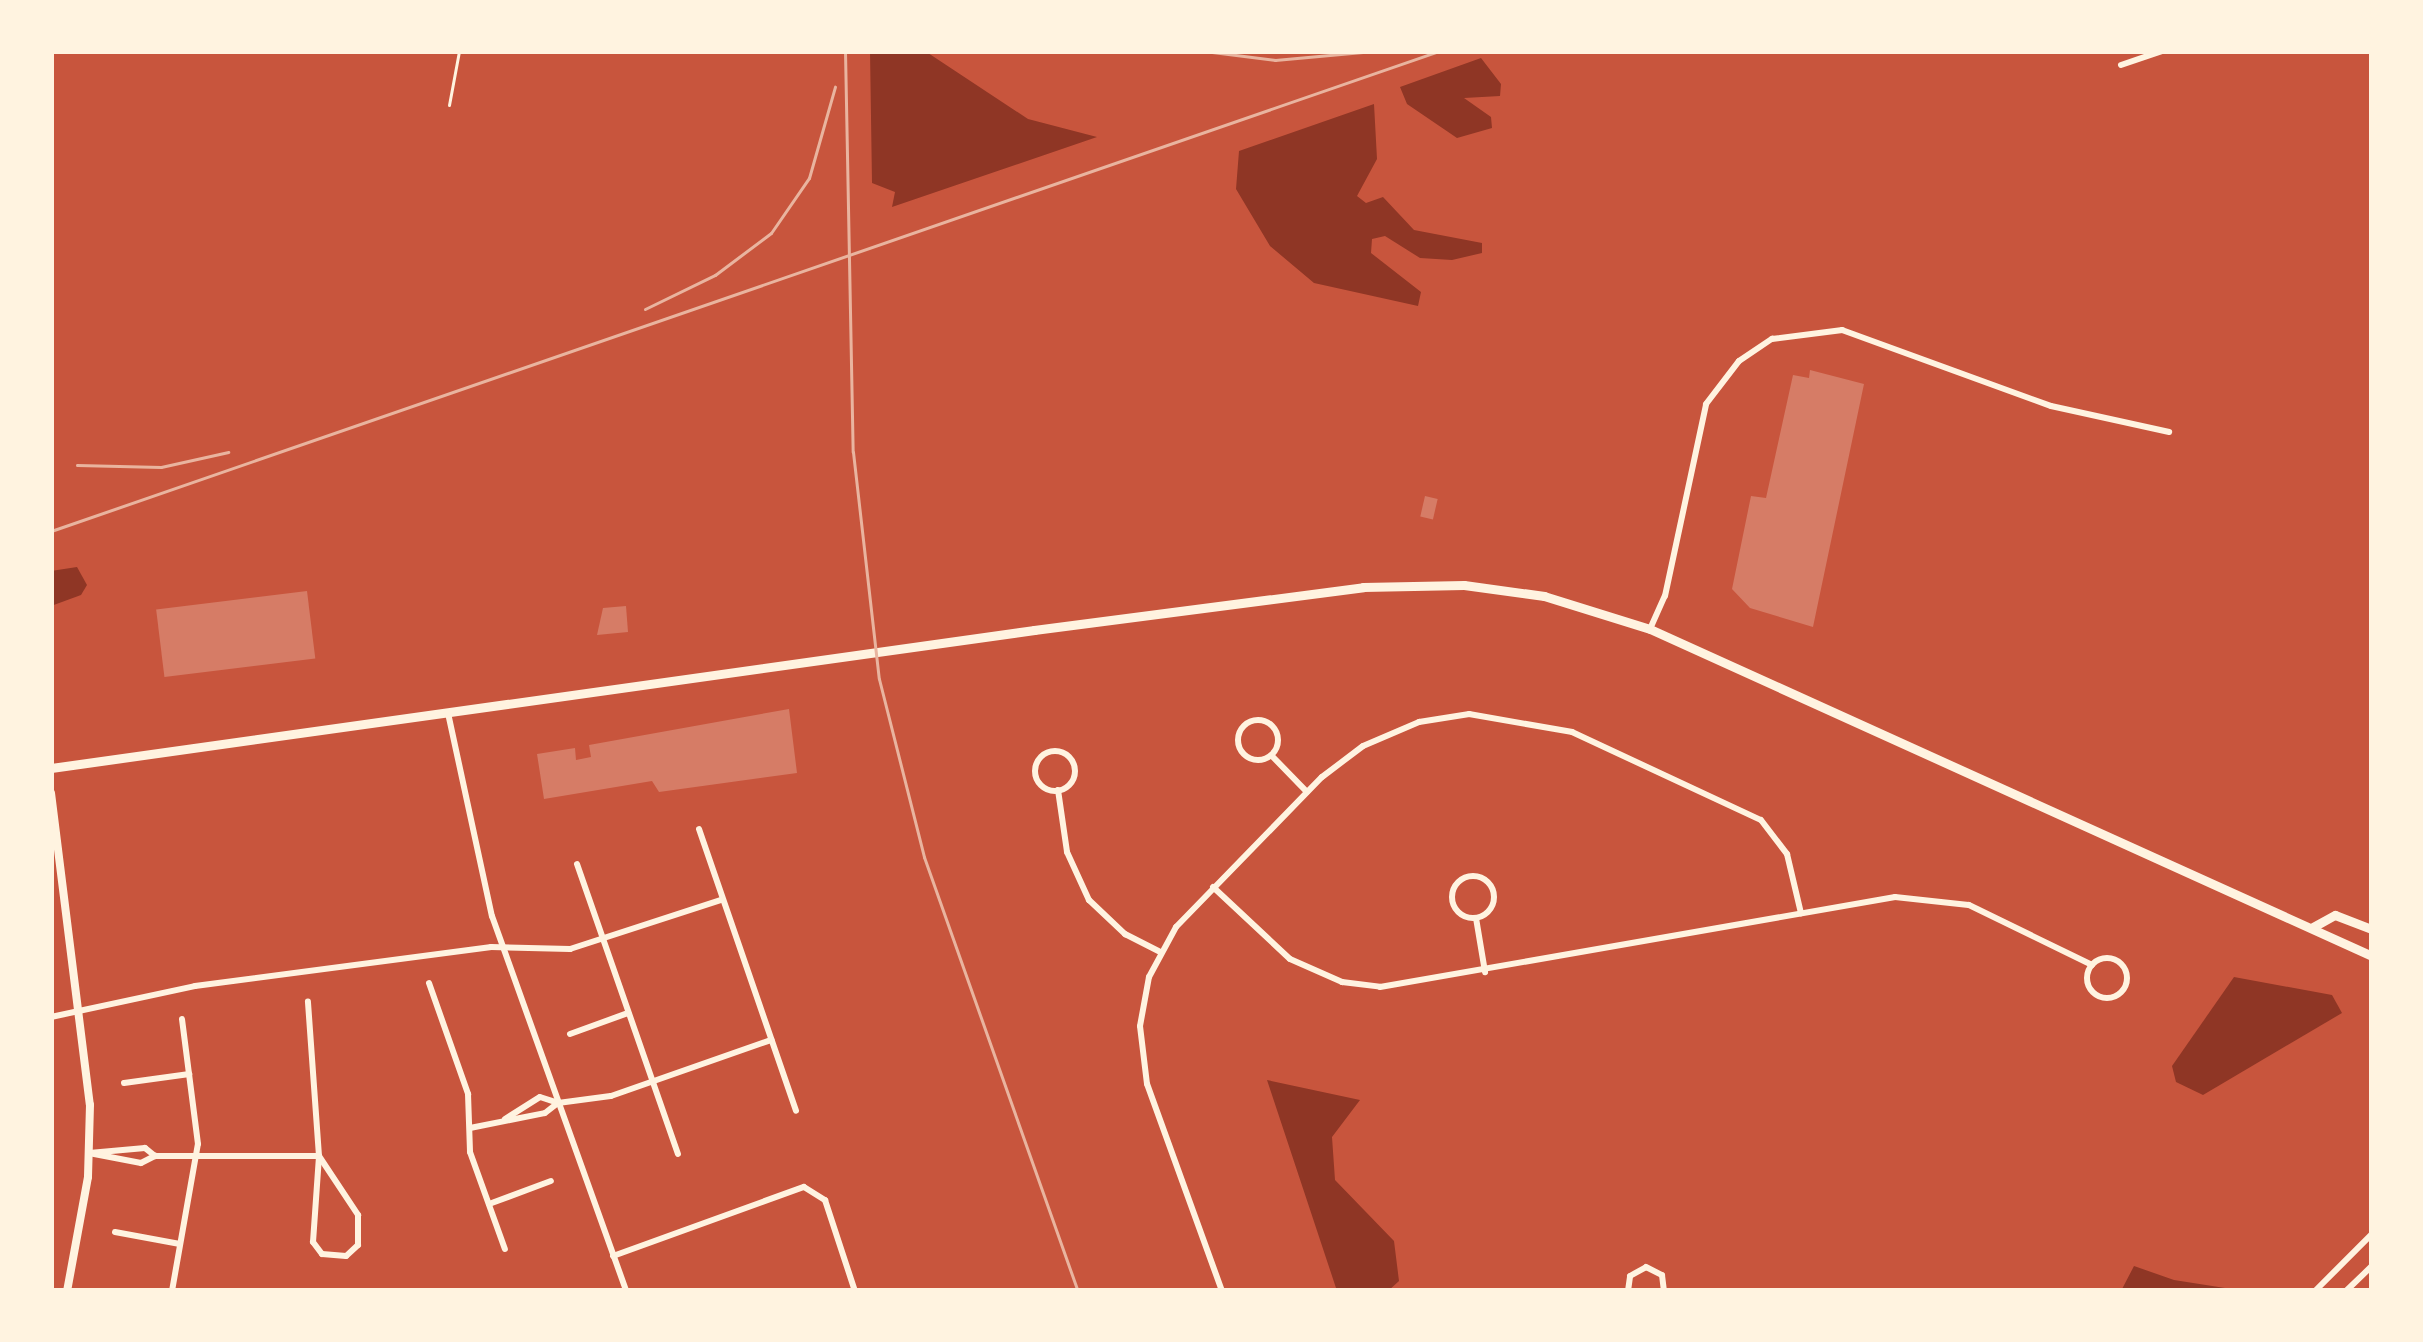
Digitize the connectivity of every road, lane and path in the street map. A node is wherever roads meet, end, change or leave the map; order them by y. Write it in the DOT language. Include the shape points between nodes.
graph roads {
  1 [pos="459,51"];
  2 [pos="2162,51"];
  3 [pos="2121,64"];
  4 [pos="449,105"];
  5 [pos="2169,432"];
  6 [pos="1650,629"];
  7 [pos="448,709"];
  8 [pos="1271,755"];
  9 [pos="54,761"];
  10 [pos="1058,790"];
  11 [pos="1307,792"];
  12 [pos="51,794"];
  13 [pos="699,829"];
  14 [pos="577,864"];
  15 [pos="1213,887"];
  16 [pos="721,900"];
  17 [pos="1801,913"];
  18 [pos="1476,918"];
  19 [pos="2313,927"];
  20 [pos="2372,929"];
  21 [pos="600,940"];
  22 [pos="503,948"];
  23 [pos="1160,951"];
  24 [pos="2372,956"];
  25 [pos="2092,964"];
  26 [pos="1485,971"];
  27 [pos="429,982"];
  28 [pos="308,1001"];
  29 [pos="628,1013"];
  30 [pos="78,1016"];
  31 [pos="51,1017"];
  32 [pos="182,1019"];
  33 [pos="570,1034"];
  34 [pos="771,1040"];
  35 [pos="189,1074"];
  36 [pos="124,1082"];
  37 [pos="652,1083"];
  38 [pos="558,1103"];
  39 [pos="796,1111"];
  40 [pos="505,1119"];
  41 [pos="470,1129"];
  42 [pos="89,1153"];
  43 [pos="678,1154"];
  44 [pos="155,1156"];
  45 [pos="319,1156"];
  46 [pos="196,1157"];
  47 [pos="551,1181"];
  48 [pos="489,1204"];
  49 [pos="115,1232"];
  50 [pos="2372,1234"];
  51 [pos="181,1244"];
  52 [pos="505,1249"];
  53 [pos="613,1256"];
  54 [pos="2372,1266"];
  55 [pos="67,1291"];
  56 [pos="172,1291"];
  57 [pos="626,1291"];
  58 [pos="855,1291"];
  59 [pos="1222,1291"];
  60 [pos="1628,1291"];
  61 [pos="1664,1291"];
  62 [pos="1778,1291"];
  63 [pos="1907,1291"];
  64 [pos="2315,1291"];
  65 [pos="2345,1291"];
  1 -- 4 [label="lane"];
  2 -- 3 [label="street"];
  5 -- 6 [label="street" via="2050,406 1843,330 1772,339 1725,375 1706,404 1665,596"];
  6 -- 7 [label="main road" via="1523,592 1379,586"];
  6 -- 19 [label="main road"];
  7 -- 9 [label="main road"];
  7 -- 22 [label="street" via="473,850"];
  8 -- 8 [label="street" via="1275,728 1258,719 1245,724 1238,743 1244,755"];
  8 -- 11 [label="street"];
  10 -- 10 [label="street" via="1075,771 1067,754 1054,751 1037,761 1036,775"];
  10 -- 23 [label="street" via="1067,852 1089,900 1125,934"];
  11 -- 15 [label="street"];
  11 -- 17 [label="street" via="1363,746 1419,722 1469,714 1549,724 1761,820 1786,854"];
  12 -- 30 [label="street"];
  13 -- 16 [label="street"];
  14 -- 21 [label="street"];
  15 -- 23 [label="street"];
  15 -- 26 [label="street" via="1290,959 1342,982 1396,987"];
  16 -- 21 [label="street"];
  16 -- 34 [label="street"];
  17 -- 25 [label="street" via="1936,898 1995,915"];
  17 -- 26 [label="street"];
  18 -- 18 [label="street" via="1493,896 1471,877 1452,900"];
  18 -- 26 [label="street"];
  19 -- 20 [label="main road" via="2335,915"];
  19 -- 24 [label="main road"];
  21 -- 22 [label="street" via="552,952"];
  21 -- 29 [label="street"];
  22 -- 30 [label="street" via="195,986"];
  22 -- 38 [label="street"];
  23 -- 59 [label="street" via="1142,1006 1141,1048"];
  25 -- 25 [label="street" via="2122,963 2121,992 2103,997 2092,990"];
  27 -- 41 [label="street" via="468,1094"];
  28 -- 45 [label="street"];
  29 -- 33 [label="street"];
  29 -- 37 [label="street"];
  30 -- 31 [label="street"];
  30 -- 42 [label="street"];
  32 -- 35 [label="street"];
  34 -- 37 [label="street"];
  34 -- 39 [label="street"];
  35 -- 36 [label="street"];
  35 -- 46 [label="street"];
  37 -- 38 [label="street"];
  37 -- 43 [label="street"];
  38 -- 40 [label="street"];
  38 -- 40 [label="street" via="540,1097"];
  38 -- 53 [label="street"];
  40 -- 41 [label="street"];
  41 -- 48 [label="street"];
  42 -- 44 [label="street" via="141,1163"];
  42 -- 44 [label="street" via="145,1148"];
  42 -- 55 [label="street"];
  44 -- 46 [label="street"];
  45 -- 45 [label="street" via="314,1242 322,1254 346,1256 358,1245 358,1215"];
  45 -- 46 [label="street"];
  46 -- 51 [label="street"];
  47 -- 48 [label="street"];
  48 -- 52 [label="street"];
  49 -- 51 [label="street"];
  50 -- 64 [label="street"];
  51 -- 56 [label="street"];
  53 -- 57 [label="street"];
  53 -- 58 [label="street" via="812,1189 825,1200"];
  54 -- 65 [label="street"];
  60 -- 61 [label="street" via="1630,1276 1646,1267 1661,1275"];
  62 -- 63 [label="street"];
}
